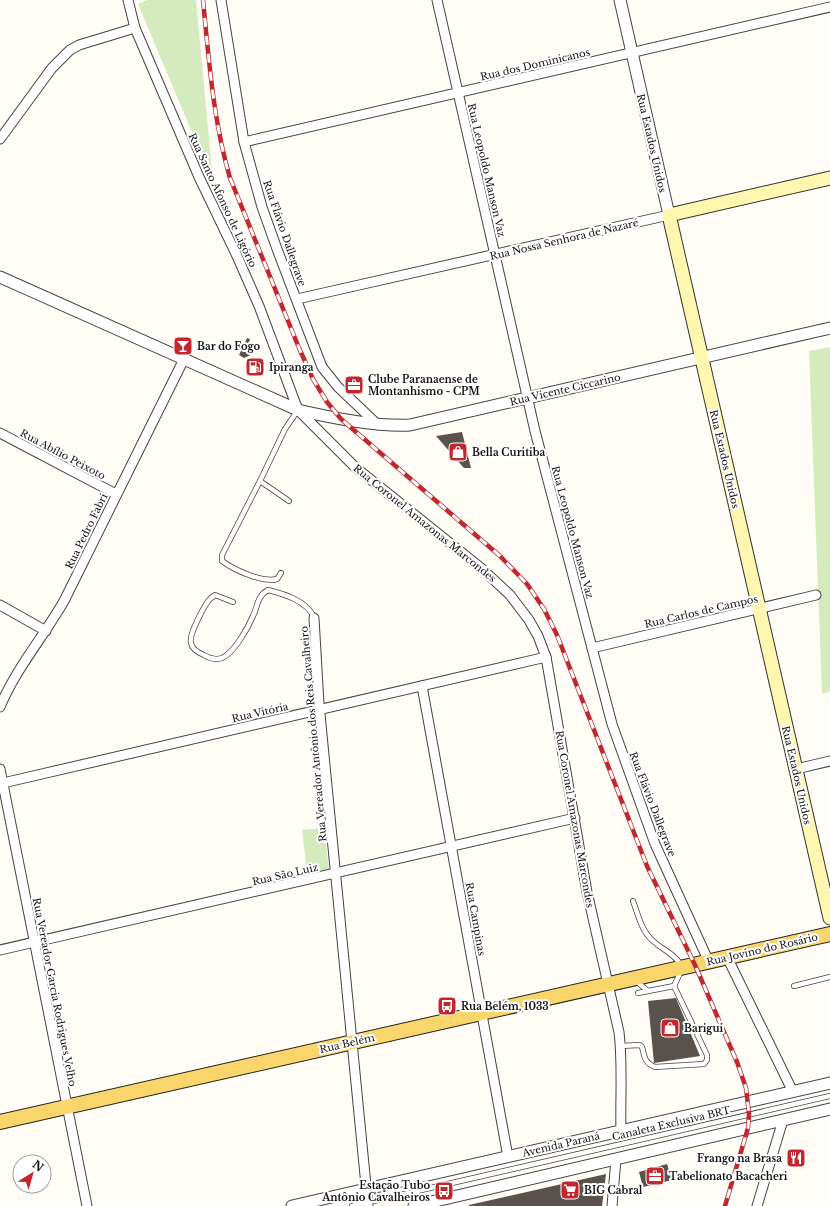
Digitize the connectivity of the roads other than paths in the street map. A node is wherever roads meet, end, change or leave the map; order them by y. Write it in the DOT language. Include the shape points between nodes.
graph roads {
  1 [pos="128,0"];
  2 [pos="221,0"];
  3 [pos="437,0"];
  4 [pos="620,0"];
  5 [pos="830,7"];
  6 [pos="135,28"];
  7 [pos="632,53"];
  8 [pos="458,93"];
  9 [pos="0,139"];
  10 [pos="244,142"];
  11 [pos="830,178"];
  12 [pos="669,215"];
  13 [pos="495,255"];
  14 [pos="0,277"];
  15 [pos="297,299"];
  16 [pos="830,328"];
  17 [pos="702,358"];
  18 [pos="184,359"];
  19 [pos="528,398"];
  20 [pos="298,410"];
  21 [pos="378,424"];
  22 [pos="0,433"];
  23 [pos="260,482"];
  24 [pos="116,494"];
  25 [pos="289,501"];
  26 [pos="281,573"];
  27 [pos="816,595"];
  28 [pos="233,602"];
  29 [pos="0,605"];
  30 [pos="759,608"];
  31 [pos="314,618"];
  32 [pos="46,631"];
  33 [pos="592,648"];
  34 [pos="546,657"];
  35 [pos="422,686"];
  36 [pos="0,707"];
  37 [pos="320,710"];
  38 [pos="830,761"];
  39 [pos="796,768"];
  40 [pos="0,769"];
  41 [pos="3,783"];
  42 [pos="575,818"];
  43 [pos="451,847"];
  44 [pos="336,873"];
  45 [pos="633,900"];
  46 [pos="830,918"];
  47 [pos="830,934"];
  48 [pos="34,942"];
  49 [pos="0,950"];
  50 [pos="727,957"];
  51 [pos="709,962"];
  52 [pos="689,966"];
  53 [pos="830,978"];
  54 [pos="632,979"];
  55 [pos="608,985"];
  56 [pos="674,986"];
  57 [pos="794,986"];
  58 [pos="648,991"];
  59 [pos="638,993"];
  60 [pos="482,1013"];
  61 [pos="352,1042"];
  62 [pos="620,1046"];
  63 [pos="830,1083"];
  64 [pos="793,1092"];
  65 [pos="830,1096"];
  66 [pos="67,1106"];
  67 [pos="830,1109"];
  68 [pos="783,1120"];
  69 [pos="0,1122"];
  70 [pos="620,1131"];
  71 [pos="508,1157"];
  72 [pos="616,1159"];
  73 [pos="366,1189"];
  74 [pos="367,1204"];
  75 [pos="87,1206"];
  76 [pos="292,1206"];
  77 [pos="352,1206"];
  78 [pos="414,1206"];
  79 [pos="612,1206"];
  80 [pos="758,1206"];
  1 -- 6 [label="street, Rua Santo Afonso de Ligório"];
  2 -- 10 [label="street, Rua Flávio Dallegrave"];
  3 -- 8 [label="street, Rua Leopoldo Manson Vaz"];
  4 -- 7 [label="street, Rua Estados Unidos"];
  5 -- 7 [label="street, Rua dos Dominicanos"];
  6 -- 9 [label="street" via="70,50 52,68"];
  6 -- 20 [label="street, Rua Santo Afonso de Ligório" via="199,177 254,294"];
  7 -- 8 [label="street, Rua dos Dominicanos"];
  7 -- 12 [label="street, Rua Estados Unidos"];
  8 -- 10 [label="street, Rua dos Dominicanos"];
  8 -- 13 [label="street, Rua Leopoldo Manson Vaz"];
  10 -- 15 [label="street, Rua Flávio Dallegrave" via="262,207"];
  11 -- 12 [label="main road, Rua Nossa Senhora de Nazaré"];
  12 -- 13 [label="street, Rua Nossa Senhora de Nazaré"];
  12 -- 17 [label="main road, Rua Estados Unidos"];
  13 -- 15 [label="street, Rua Nossa Senhora de Nazaré"];
  13 -- 19 [label="street, Rua Leopoldo Manson Vaz"];
  14 -- 18 [label="street, Rua Coronel Amazonas Marcondes"];
  15 -- 21 [label="street, Rua Flávio Dallegrave" via="322,367 338,387"];
  16 -- 17 [label="street, Rua Vicente Ciccarino"];
  17 -- 19 [label="street, Rua Vicente Ciccarino"];
  17 -- 30 [label="main road, Rua Estados Unidos"];
  18 -- 20 [label="street, Rua Coronel Amazonas Marcondes"];
  18 -- 24 [label="street, Rua Pedro Fabri"];
  19 -- 21 [label="street, Rua Vicente Ciccarino" via="410,426"];
  19 -- 33 [label="street, Rua Leopoldo Manson Vaz"];
  20 -- 21 [label="street, Rua Vicente Ciccarino"];
  20 -- 23 [label="lane" via="285,429"];
  20 -- 34 [label="street, Rua Coronel Amazonas Marcondes" via="355,467 498,583 530,620"];
  22 -- 24 [label="street, Rua Abílio Peixoto"];
  23 -- 25 [label="lane"];
  23 -- 26 [label="lane" via="222,554 222,561 262,579 277,579"];
  24 -- 32 [label="street, Rua Pedro Fabri"];
  27 -- 30 [label="street, Rua Carlos de Campos"];
  28 -- 31 [label="lane" via="216,595 210,599 190,638 196,651 216,659 229,653 253,616 261,594 268,590 307,606"];
  29 -- 32 [label="street"];
  30 -- 33 [label="street, Rua Carlos de Campos"];
  30 -- 39 [label="main road, Rua Estados Unidos"];
  31 -- 37 [label="street, Rua Vereador Antônio dos Reis Cavalheiro"];
  32 -- 36 [label="street, Rua Pedro Fabri" via="12,683"];
  33 -- 51 [label="street, Rua Flávio Dallegrave" via="612,724 655,844"];
  34 -- 35 [label="street, Rua Vitória"];
  34 -- 42 [label="street, Rua Coronel Amazonas Marcondes"];
  35 -- 37 [label="street, Rua Vitória"];
  35 -- 43 [label="street, Rua Campinas"];
  37 -- 41 [label="street, Rua Vitória"];
  37 -- 44 [label="street, Rua Vereador Antônio dos Reis Cavalheiro"];
  38 -- 39 [label="street"];
  39 -- 46 [label="main road, Rua Estados Unidos"];
  40 -- 41 [label="street"];
  41 -- 48 [label="street, Rua Vereador Garcia Rodrigues Velho"];
  42 -- 43 [label="street, Rua São Luiz"];
  42 -- 55 [label="street, Rua Coronel Amazonas Marcondes" via="587,892"];
  43 -- 44 [label="street, Rua São Luiz"];
  43 -- 60 [label="street, Rua Campinas"];
  44 -- 48 [label="street, Rua São Luiz"];
  44 -- 61 [label="street, Rua Vereador Antônio dos Reis Cavalheiro"];
  45 -- 52 [label="lane" via="644,930 652,940"];
  47 -- 50 [label="main road, Rua Jovino do Rosário"];
  48 -- 49 [label="street, Rua São Luiz"];
  48 -- 66 [label="street, Rua Vereador Garcia Rodrigues Velho"];
  50 -- 51 [label="main road, Rua Jovino do Rosário"];
  50 -- 64 [label="street"];
  51 -- 52 [label="main road, Rua Jovino do Rosário"];
  52 -- 54 [label="main road, Rua Belém"];
  52 -- 56 [label="lane"];
  53 -- 57 [label="lane"];
  54 -- 55 [label="main road, Rua Belém"];
  54 -- 58 [label="lane"];
  55 -- 60 [label="main road, Rua Belém"];
  55 -- 62 [label="street, Rua Coronel Amazonas Marcondes"];
  56 -- 58 [label="lane"];
  56 -- 62 [label="lane" via="707,1055 704,1064 655,1067 645,1060 642,1047"];
  58 -- 59 [label="lane"];
  60 -- 61 [label="main road, Rua Belém"];
  60 -- 71 [label="street, Rua Campinas"];
  61 -- 66 [label="main road, Rua Belém"];
  61 -- 73 [label="street, Rua Vereador Antônio dos Reis Cavalheiro"];
  62 -- 70 [label="street, Rua Coronel Amazonas Marcondes"];
  63 -- 64 [label="street, Avenida Paraná"];
  64 -- 70 [label="street, Avenida Paraná"];
  65 -- 74 [label="lane, Canaleta Exclusiva BRT"];
  66 -- 69 [label="main road, Rua Belém"];
  66 -- 75 [label="street, Rua Vereador Garcia Rodrigues Velho"];
  67 -- 68 [label="street"];
  68 -- 72 [label="street"];
  68 -- 80 [label="street"];
  70 -- 71 [label="street, Avenida Paraná"];
  71 -- 73 [label="street, Avenida Paraná"];
  72 -- 78 [label="street"];
  72 -- 79 [label="street"];
  73 -- 74 [label="street, Rua Vereador Antônio dos Reis Cavalheiro"];
  73 -- 76 [label="street, Avenida Paraná"];
  74 -- 77 [label="lane, Canaleta Exclusiva BRT"];
}
